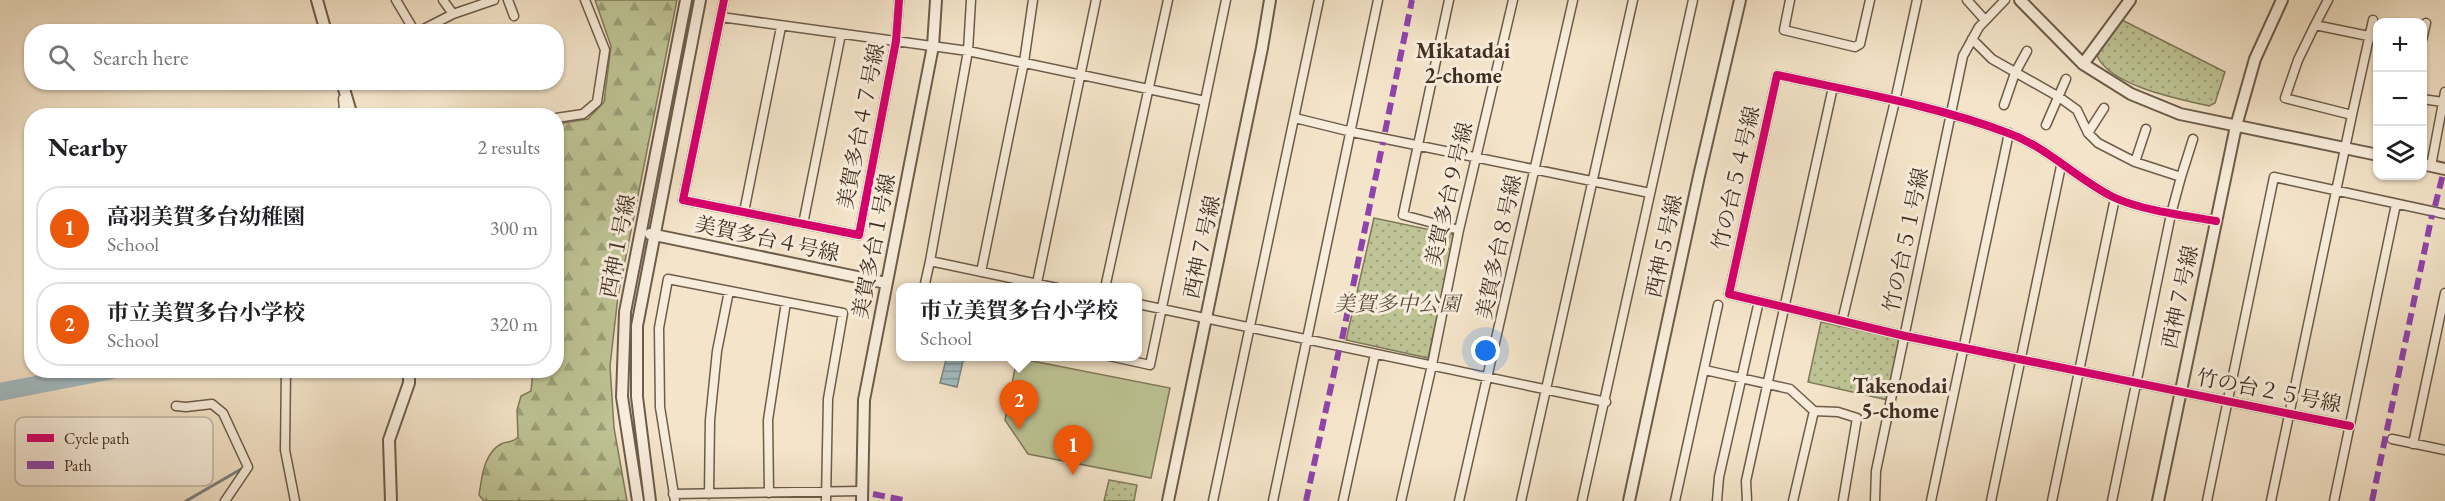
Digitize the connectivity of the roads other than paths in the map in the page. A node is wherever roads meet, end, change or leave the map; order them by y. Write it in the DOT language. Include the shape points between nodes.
graph roads {
  1 [pos="317,0"];
  2 [pos="396,0"];
  3 [pos="443,0"];
  4 [pos="494,0"];
  5 [pos="508,0"];
  6 [pos="585,0"];
  7 [pos="686,0"];
  8 [pos="700,0"];
  9 [pos="724,0"];
  10 [pos="899,0"];
  11 [pos="936,0"];
  12 [pos="971,0"];
  13 [pos="1033,0"];
  14 [pos="1096,0"];
  15 [pos="1168,0"];
  16 [pos="1226,0"];
  17 [pos="1270,0"];
  18 [pos="1319,0"];
  19 [pos="1378,0"];
  20 [pos="1449,0"];
  21 [pos="1513,0"];
  22 [pos="1574,0"];
  23 [pos="1633,0"];
  24 [pos="1693,0"];
  25 [pos="1740,0"];
  26 [pos="1790,0"];
  27 [pos="1870,0"];
  28 [pos="1917,0"];
  29 [pos="1967,0"];
  30 [pos="2005,0"];
  31 [pos="2020,0"];
  32 [pos="2130,0"];
  33 [pos="2282,0"];
  34 [pos="2328,0"];
  35 [pos="453,14"];
  36 [pos="514,16"];
  37 [pos="722,18"];
  38 [pos="1985,20"];
  39 [pos="324,24"];
  40 [pos="412,24"];
  41 [pos="433,24"];
  42 [pos="2315,25"];
  43 [pos="781,27"];
  44 [pos="841,34"];
  45 [pos="2373,37"];
  46 [pos="1972,39"];
  47 [pos="896,41"];
  48 [pos="933,46"];
  49 [pos="968,51"];
  50 [pos="2027,51"];
  51 [pos="1024,62"];
  52 [pos="2083,64"];
  53 [pos="2015,73"];
  54 [pos="1081,74"];
  55 [pos="2066,79"];
  56 [pos="1833,87"];
  57 [pos="1148,89"];
  58 [pos="343,90"];
  59 [pos="344,90"];
  60 [pos="2445,92"];
  61 [pos="2059,97"];
  62 [pos="2427,100"];
  63 [pos="1205,101"];
  64 [pos="1895,101"];
  65 [pos="2443,102"];
  66 [pos="2004,105"];
  67 [pos="344,108"];
  68 [pos="350,108"];
  69 [pos="2104,108"];
  70 [pos="1951,115"];
  71 [pos="2352,115"];
  72 [pos="564,117"];
  73 [pos="1295,118"];
  74 [pos="2046,125"];
  75 [pos="2236,126"];
  76 [pos="2146,129"];
  77 [pos="1352,132"];
  78 [pos="2009,133"];
  79 [pos="2088,133"];
  80 [pos="2193,139"];
  81 [pos="1417,144"];
  82 [pos="2346,148"];
  83 [pos="2373,154"];
  84 [pos="1475,157"];
  85 [pos="2135,162"];
  86 [pos="2061,165"];
  87 [pos="2427,165"];
  88 [pos="1534,169"];
  89 [pos="2445,169"];
  90 [pos="2181,177"];
  91 [pos="1592,181"];
  92 [pos="2338,190"];
  93 [pos="1649,193"];
  94 [pos="2115,198"];
  95 [pos="2396,204"];
  96 [pos="744,212"];
  97 [pos="2171,214"];
  98 [pos="2445,214"];
  99 [pos="2216,221"];
  100 [pos="803,224"];
  101 [pos="1459,230"];
  102 [pos="641,232"];
  103 [pos="656,236"];
  104 [pos="930,261"];
  105 [pos="981,272"];
  106 [pos="886,283"];
  107 [pos="925,283"];
  108 [pos="1036,283"];
  109 [pos="1106,283"];
  110 [pos="729,291"];
  111 [pos="2445,293"];
  112 [pos="1759,301"];
  113 [pos="786,302"];
  114 [pos="1142,305"];
  115 [pos="1718,305"];
  116 [pos="1786,308"];
  117 [pos="1162,309"];
  118 [pos="1207,318"];
  119 [pos="1842,321"];
  120 [pos="1250,327"];
  121 [pos="1905,336"];
  122 [pos="1307,339"];
  123 [pos="1963,348"];
  124 [pos="1375,354"];
  125 [pos="2021,359"];
  126 [pos="1130,361"];
  127 [pos="1432,365"];
  128 [pos="1705,370"];
  129 [pos="2080,371"];
  130 [pos="1488,377"];
  131 [pos="286,378"];
  132 [pos="409,378"];
  133 [pos="1742,378"];
  134 [pos="2137,382"];
  135 [pos="1768,384"];
  136 [pos="1547,390"];
  137 [pos="2181,392"];
  138 [pos="1606,402"];
  139 [pos="2228,402"];
  140 [pos="176,406"];
  141 [pos="1814,411"];
  142 [pos="2289,414"];
  143 [pos="2350,426"];
  144 [pos="2391,440"];
  145 [pos="2413,444"];
  146 [pos="2445,450"];
  147 [pos="769,493"];
  148 [pos="709,494"];
  149 [pos="826,496"];
  150 [pos="862,496"];
  151 [pos="674,498"];
  152 [pos="225,501"];
  153 [pos="295,501"];
  154 [pos="391,501"];
  155 [pos="638,501"];
  156 [pos="650,501"];
  157 [pos="1168,501"];
  158 [pos="1213,501"];
  159 [pos="1273,501"];
  160 [pos="1343,501"];
  161 [pos="1401,501"];
  162 [pos="1459,501"];
  163 [pos="1521,501"];
  164 [pos="1582,501"];
  165 [pos="1629,501"];
  166 [pos="1674,501"];
  167 [pos="1717,501"];
  168 [pos="1747,501"];
  169 [pos="1793,501"];
  170 [pos="1844,501"];
  171 [pos="1875,501"];
  172 [pos="1931,501"];
  173 [pos="1991,501"];
  174 [pos="2052,501"];
  175 [pos="2112,501"];
  176 [pos="2158,501"];
  177 [pos="2207,501"];
  178 [pos="2271,501"];
  179 [pos="2334,501"];
  1 -- 39 [label="street"];
  2 -- 40 [label="street"];
  3 -- 35 [label="street"];
  4 -- 35 [label="street"];
  5 -- 36 [label="street"];
  6 -- 72 [label="street" via="605,50 597,102 583,114"];
  7 -- 102 [label="street, 西神１号線"];
  8 -- 103 [label="street, 西神１号線"];
  9 -- 37 [label="street, 美賀多台４７号線"];
  10 -- 47 [label="street, 美賀多台４７号線"];
  11 -- 48 [label="street, 美賀多台１号線"];
  12 -- 49 [label="street"];
  13 -- 51 [label="street"];
  14 -- 54 [label="street"];
  15 -- 57 [label="street"];
  16 -- 63 [label="street"];
  17 -- 118 [label="street, 西神７号線"];
  18 -- 73 [label="street"];
  19 -- 77 [label="street"];
  20 -- 81 [label="street"];
  21 -- 84 [label="street, 美賀多台９号線"];
  22 -- 88 [label="street, 美賀多台８号線"];
  23 -- 91 [label="street"];
  24 -- 93 [label="street"];
  25 -- 165 [label="street, 西神５号線"];
  26 -- 27 [label="street" via="1784,30 1855,47 1860,44"];
  28 -- 64 [label="street"];
  29 -- 38 [label="street"];
  30 -- 38 [label="street, 竹の台５１号線"];
  31 -- 52 [label="street"];
  32 -- 52 [label="street"];
  33 -- 75 [label="street, 西神７号線" via="2255,59"];
  34 -- 42 [label="street"];
  35 -- 41 [label="street"];
  37 -- 43 [label="street"];
  37 -- 96 [label="street, 美賀多台４７号線" via="683,200"];
  38 -- 46 [label="street, 竹の台５１号線"];
  42 -- 45 [label="street"];
  42 -- 71 [label="street" via="2285,98"];
  43 -- 44 [label="street"];
  43 -- 96 [label="street"];
  44 -- 47 [label="street"];
  44 -- 100 [label="street"];
  45 -- 71 [label="street"];
  46 -- 53 [label="street" via="1992,59"];
  46 -- 70 [label="street, 竹の台５１号線" via="1963,56"];
  47 -- 48 [label="street"];
  47 -- 100 [label="street, 美賀多台４７号線" via="859,235"];
  48 -- 49 [label="street"];
  48 -- 106 [label="street, 美賀多台１号線"];
  49 -- 51 [label="street"];
  49 -- 104 [label="street"];
  50 -- 53 [label="street"];
  51 -- 54 [label="street"];
  51 -- 105 [label="street"];
  52 -- 75 [label="street" via="2131,94 2180,114"];
  53 -- 61 [label="street"];
  53 -- 66 [label="street"];
  54 -- 57 [label="street"];
  54 -- 108 [label="street"];
  55 -- 61 [label="street"];
  56 -- 64 [label="street, 竹の台５４号線"];
  56 -- 112 [label="street, 竹の台５４号線" via="1777,75 1729,294"];
  56 -- 116 [label="street"];
  57 -- 63 [label="street"];
  57 -- 109 [label="street"];
  58 -- 67 [label="street"];
  59 -- 68 [label="street"];
  60 -- 65 [label="street"];
  61 -- 74 [label="street"];
  61 -- 79 [label="street" via="2077,110"];
  62 -- 65 [label="street"];
  63 -- 117 [label="street"];
  64 -- 70 [label="street, 竹の台５４号線"];
  64 -- 119 [label="street"];
  65 -- 87 [label="street"];
  69 -- 79 [label="street"];
  70 -- 78 [label="street, 竹の台５４号線"];
  70 -- 121 [label="street, 竹の台５１号線"];
  71 -- 82 [label="street"];
  73 -- 77 [label="street"];
  73 -- 120 [label="street"];
  75 -- 82 [label="street"];
  75 -- 99 [label="street, 西神７号線"];
  76 -- 85 [label="street"];
  77 -- 81 [label="street"];
  77 -- 122 [label="street"];
  78 -- 86 [label="street, 竹の台５４号線"];
  78 -- 123 [label="street"];
  79 -- 85 [label="street" via="2098,143"];
  80 -- 90 [label="street"];
  81 -- 84 [label="street"];
  81 -- 101 [label="street" via="1403,215"];
  82 -- 83 [label="street"];
  82 -- 92 [label="street"];
  84 -- 88 [label="street"];
  84 -- 101 [label="street, 美賀多台９号線"];
  85 -- 90 [label="street"];
  86 -- 94 [label="street, 竹の台５４号線"];
  86 -- 125 [label="street"];
  87 -- 89 [label="street"];
  88 -- 91 [label="street"];
  88 -- 130 [label="street, 美賀多台８号線"];
  90 -- 97 [label="street"];
  91 -- 93 [label="street"];
  91 -- 136 [label="street"];
  92 -- 95 [label="street"];
  92 -- 139 [label="street" via="2274,177"];
  92 -- 142 [label="street"];
  93 -- 138 [label="street"];
  94 -- 97 [label="street, 竹の台５４号線"];
  94 -- 129 [label="street"];
  95 -- 98 [label="street"];
  95 -- 143 [label="street"];
  96 -- 100 [label="street, 美賀多台４７号線"];
  97 -- 99 [label="street, 竹の台５４号線"];
  97 -- 134 [label="street"];
  99 -- 137 [label="street, 西神７号線"];
  101 -- 127 [label="street, 美賀多台９号線"];
  102 -- 103 [label="street, 美賀多台４号線"];
  102 -- 155 [label="street, 西神１号線" via="625,312 622,397"];
  103 -- 106 [label="street, 美賀多台４号線"];
  103 -- 156 [label="street, 西神１号線" via="637,326 635,362"];
  104 -- 105 [label="street"];
  104 -- 107 [label="street"];
  105 -- 108 [label="street"];
  106 -- 150 [label="street, 美賀多台１号線" via="864,400"];
  110 -- 113 [label="street"];
  110 -- 148 [label="street" via="717,351 710,420"];
  110 -- 151 [label="street" via="668,279 659,328 660,407"];
  111 -- 145 [label="street"];
  112 -- 116 [label="street, 竹の台５４号線"];
  112 -- 133 [label="street"];
  113 -- 147 [label="street" via="768,420"];
  113 -- 149 [label="street" via="843,313 828,399"];
  114 -- 117 [label="street"];
  115 -- 128 [label="street"];
  116 -- 119 [label="street, 竹の台５４号線"];
  116 -- 135 [label="street"];
  117 -- 118 [label="street"];
  117 -- 126 [label="street" via="1150,365"];
  118 -- 120 [label="street"];
  118 -- 157 [label="street, 西神７号線"];
  119 -- 121 [label="street, 竹の台５４号線"];
  120 -- 122 [label="street"];
  120 -- 158 [label="street"];
  121 -- 123 [label="street, 竹の台５４号線"];
  121 -- 171 [label="street, 竹の台５１号線" via="1876,471"];
  122 -- 124 [label="street"];
  122 -- 159 [label="street"];
  123 -- 125 [label="street, 竹の台５４号線"];
  123 -- 172 [label="street"];
  124 -- 127 [label="street"];
  124 -- 160 [label="street"];
  125 -- 129 [label="street, 竹の台５４号線"];
  125 -- 173 [label="street"];
  127 -- 130 [label="street"];
  127 -- 161 [label="street, 美賀多台９号線"];
  128 -- 133 [label="street"];
  128 -- 166 [label="street"];
  129 -- 134 [label="street, 竹の台５４号線"];
  129 -- 174 [label="street"];
  130 -- 136 [label="street"];
  130 -- 162 [label="street, 美賀多台８号線"];
  131 -- 153 [label="street" via="285,450"];
  132 -- 154 [label="street" via="389,440"];
  133 -- 135 [label="street"];
  133 -- 167 [label="street"];
  134 -- 137 [label="street, 竹の台５４号線"];
  134 -- 175 [label="street"];
  135 -- 141 [label="street" via="1790,389"];
  135 -- 168 [label="street" via="1746,481"];
  136 -- 138 [label="street"];
  136 -- 163 [label="street"];
  137 -- 139 [label="street, 竹の台２５号線"];
  137 -- 176 [label="street, 西神７号線"];
  138 -- 164 [label="street"];
  139 -- 142 [label="street, 竹の台２５号線"];
  139 -- 177 [label="street"];
  140 -- 152 [label="street" via="212,404 223,413 248,467"];
  141 -- 169 [label="street"];
  141 -- 170 [label="street" via="1839,412 1857,418"];
  142 -- 143 [label="street, 竹の台２５号線"];
  142 -- 178 [label="street"];
  143 -- 179 [label="street"];
  144 -- 145 [label="street"];
  145 -- 146 [label="street"];
  147 -- 148 [label="street"];
  147 -- 149 [label="street"];
  148 -- 151 [label="street"];
  149 -- 150 [label="street"];
}
